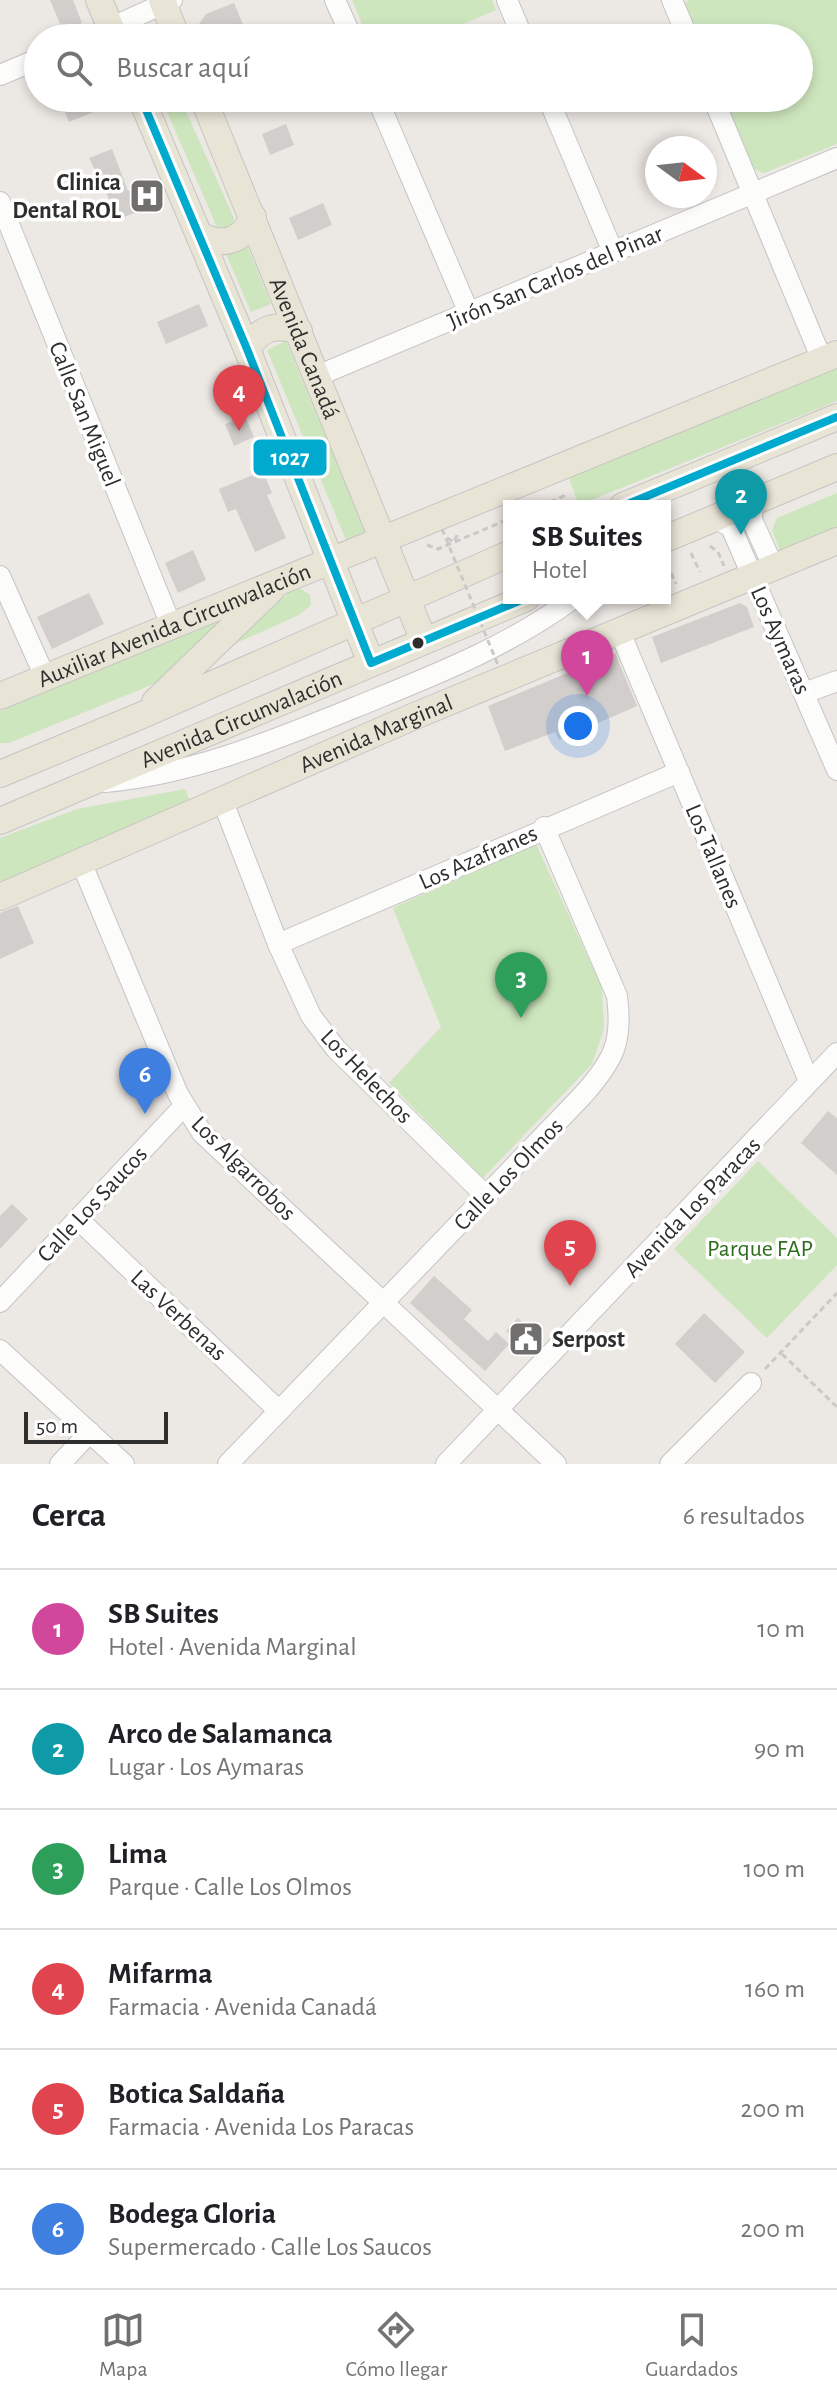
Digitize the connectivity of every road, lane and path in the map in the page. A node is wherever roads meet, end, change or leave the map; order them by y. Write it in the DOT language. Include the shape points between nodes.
graph roads {
  1 [pos="99,0"];
  2 [pos="335,0"];
  3 [pos="507,0"];
  4 [pos="672,0"];
  5 [pos="166,1"];
  6 [pos="103,24"];
  7 [pos="125,24"];
  8 [pos="173,24"];
  9 [pos="346,24"];
  10 [pos="517,24"];
  11 [pos="682,24"];
  12 [pos="24,65"];
  13 [pos="0,75"];
  14 [pos="147,112"];
  15 [pos="209,112"];
  16 [pos="383,112"];
  17 [pos="554,112"];
  18 [pos="719,112"];
  19 [pos="837,158"];
  20 [pos="752,194"];
  21 [pos="0,202"];
  22 [pos="253,217"];
  23 [pos="201,236"];
  24 [pos="613,252"];
  25 [pos="469,313"];
  26 [pos="299,331"];
  27 [pos="247,349"];
  28 [pos="830,357"];
  29 [pos="317,376"];
  30 [pos="837,417"];
  31 [pos="837,467"];
  32 [pos="566,495"];
  33 [pos="555,500"];
  34 [pos="637,500"];
  35 [pos="753,502"];
  36 [pos="715,518"];
  37 [pos="503,522"];
  38 [pos="442,529"];
  39 [pos="458,531"];
  40 [pos="444,536"];
  41 [pos="671,536"];
  42 [pos="383,538"];
  43 [pos="837,541"];
  44 [pos="454,542"];
  45 [pos="438,549"];
  46 [pos="503,557"];
  47 [pos="330,560"];
  48 [pos="763,571"];
  49 [pos="0,576"];
  50 [pos="282,580"];
  51 [pos="406,597"];
  52 [pos="512,604"];
  53 [pos="566,604"];
  54 [pos="354,620"];
  55 [pos="171,625"];
  56 [pos="619,630"];
  57 [pos="424,641"];
  58 [pos="371,663"];
  59 [pos="498,665"];
  60 [pos="45,677"];
  61 [pos="837,681"];
  62 [pos="804,693"];
  63 [pos="0,696"];
  64 [pos="140,716"];
  65 [pos="0,751"];
  66 [pos="42,757"];
  67 [pos="837,770"];
  68 [pos="679,772"];
  69 [pos="0,774"];
  70 [pos="93,783"];
  71 [pos="223,802"];
  72 [pos="0,821"];
  73 [pos="544,827"];
  74 [pos="81,862"];
  75 [pos="0,897"];
  76 [pos="278,944"];
  77 [pos="837,1053"];
  78 [pos="809,1081"];
  79 [pos="184,1106"];
  80 [pos="486,1196"];
  81 [pos="78,1219"];
  82 [pos="837,1293"];
  83 [pos="0,1302"];
  84 [pos="384,1302"];
  85 [pos="0,1350"];
  86 [pos="780,1353"];
  87 [pos="751,1383"];
  88 [pos="837,1407"];
  89 [pos="499,1409"];
  90 [pos="279,1411"];
  91 [pos="90,1432"];
  92 [pos="60,1464"];
  93 [pos="124,1464"];
  94 [pos="228,1464"];
  95 [pos="446,1464"];
  96 [pos="556,1464"];
  97 [pos="670,1464"];
  1 -- 6 [label="main road"];
  2 -- 9 [label="street"];
  3 -- 10 [label="street"];
  4 -- 11 [label="street"];
  5 -- 7 [label="street"];
  5 -- 8 [label="main road"];
  12 -- 13 [label="street"];
  14 -- 23 [label="main road"];
  15 -- 22 [label="main road, Avenida Canadá"];
  16 -- 25 [label="street"];
  17 -- 24 [label="street"];
  18 -- 20 [label="street"];
  19 -- 20 [label="street, Jirón San Carlos del Pinar"];
  20 -- 24 [label="street, Jirón San Carlos del Pinar"];
  20 -- 28 [label="street"];
  21 -- 55 [label="street, Calle San Miguel"];
  22 -- 23 [label="main road" via="233,241 216,243"];
  22 -- 26 [label="main road, Avenida Canadá"];
  23 -- 27 [label="main road"];
  24 -- 25 [label="street, Jirón San Carlos del Pinar"];
  25 -- 29 [label="street, Jirón San Carlos del Pinar"];
  26 -- 27 [label="main road" via="268,328"];
  26 -- 29 [label="main road, Avenida Canadá"];
  27 -- 47 [label="main road"];
  28 -- 42 [label="main road, Auxiliar Avenida Circunvalación"];
  29 -- 42 [label="main road, Avenida Canadá"];
  30 -- 34 [label="main road"];
  31 -- 35 [label="main road"];
  32 -- 33 [label="path"];
  35 -- 36 [label="main road"];
  35 -- 48 [label="street, Los Aymaras"];
  36 -- 41 [label="main road"];
  36 -- 48 [label="street, Los Aymaras" via="731,527"];
  37 -- 44 [label="path"];
  38 -- 59 [label="path, bridge"];
  39 -- 44 [label="path"];
  40 -- 44 [label="path"];
  42 -- 47 [label="main road, Auxiliar Avenida Circunvalación"];
  42 -- 51 [label="main road, Avenida Canadá"];
  43 -- 48 [label="main road, Avenida Marginal"];
  44 -- 45 [label="path"];
  46 -- 51 [label="main road, Avenida Circunvalación"];
  47 -- 50 [label="main road, Auxiliar Avenida Circunvalación"];
  47 -- 54 [label="main road"];
  48 -- 56 [label="main road, Avenida Marginal"];
  48 -- 62 [label="street, Los Aymaras"];
  49 -- 60 [label="street"];
  50 -- 55 [label="main road, Auxiliar Avenida Circunvalación"];
  50 -- 64 [label="main road"];
  51 -- 54 [label="main road, Avenida Circunvalación"];
  51 -- 57 [label="main road, Avenida Canadá"];
  52 -- 57 [label="main road, Avenida Circunvalación"];
  53 -- 70 [label="street" via="530,630 435,675 270,741 158,777"];
  54 -- 58 [label="main road"];
  54 -- 64 [label="main road, Avenida Circunvalación"];
  55 -- 60 [label="main road, Auxiliar Avenida Circunvalación"];
  56 -- 68 [label="street, Los Tallanes"];
  56 -- 71 [label="main road, Avenida Marginal"];
  57 -- 58 [label="main road, Avenida Circunvalación"];
  58 -- 70 [label="main road, Avenida Circunvalación"];
  60 -- 63 [label="main road, Auxiliar Avenida Circunvalación"];
  61 -- 62 [label="street"];
  62 -- 67 [label="street, Los Aymaras"];
  64 -- 66 [label="main road, Avenida Circunvalación"];
  65 -- 66 [label="main road"];
  66 -- 69 [label="main road, Avenida Circunvalación"];
  68 -- 73 [label="street, Los Azafranes"];
  68 -- 78 [label="street, Los Tallanes"];
  70 -- 72 [label="main road, Avenida Circunvalación"];
  71 -- 74 [label="main road, Avenida Marginal"];
  71 -- 76 [label="street, Los Helechos"];
  73 -- 76 [label="street, Los Azafranes"];
  73 -- 80 [label="street, Calle Los Olmos" via="617,996 621,1025 616,1050 602,1074"];
  74 -- 75 [label="main road, Avenida Marginal"];
  74 -- 79 [label="street, Los Algarrobos"];
  76 -- 80 [label="street, Los Helechos" via="311,1016 336,1049"];
  77 -- 78 [label="street, Avenida Los Paracas"];
  78 -- 89 [label="street, Avenida Los Paracas"];
  79 -- 81 [label="street, Calle Los Saucos"];
  79 -- 84 [label="street, Los Algarrobos" via="202,1133"];
  80 -- 84 [label="street, Calle Los Olmos"];
  81 -- 83 [label="street, Calle Los Saucos"];
  81 -- 90 [label="street, Las Verbenas"];
  82 -- 86 [label="path"];
  84 -- 89 [label="street, Los Algarrobos"];
  84 -- 90 [label="street, Calle Los Olmos"];
  85 -- 91 [label="street"];
  86 -- 87 [label="path"];
  86 -- 88 [label="path"];
  87 -- 97 [label="street"];
  89 -- 95 [label="street, Avenida Los Paracas"];
  89 -- 96 [label="street, Los Algarrobos"];
  90 -- 94 [label="street, Calle Los Olmos"];
  91 -- 92 [label="street"];
  91 -- 93 [label="street"];
}
